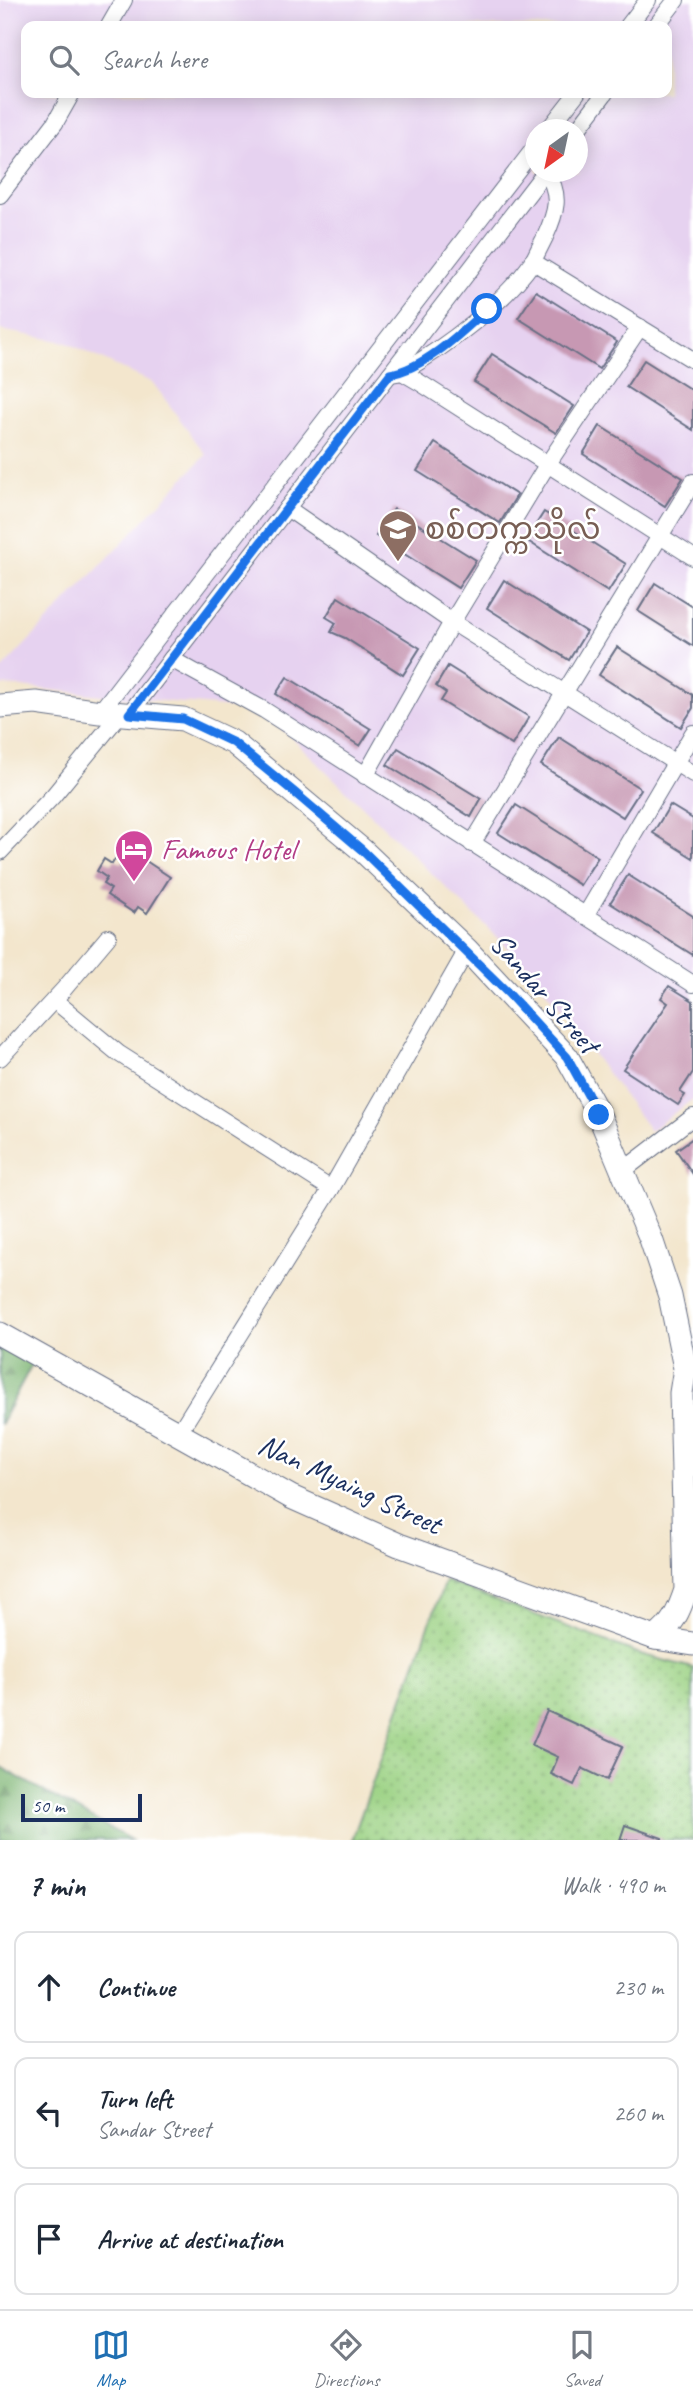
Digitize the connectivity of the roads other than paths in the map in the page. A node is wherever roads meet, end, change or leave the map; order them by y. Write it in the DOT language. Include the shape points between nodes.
graph roads {
  1 [pos="124,0"];
  2 [pos="648,0"];
  3 [pos="676,0"];
  4 [pos="112,21"];
  5 [pos="632,21"];
  6 [pos="660,21"];
  7 [pos="69,98"];
  8 [pos="573,98"];
  9 [pos="601,98"];
  10 [pos="557,119"];
  11 [pos="585,119"];
  12 [pos="525,161"];
  13 [pos="538,182"];
  14 [pos="552,182"];
  15 [pos="0,195"];
  16 [pos="532,261"];
  17 [pos="640,327"];
  18 [pos="693,359"];
  19 [pos="396,373"];
  20 [pos="547,465"];
  21 [pos="693,482"];
  22 [pos="287,508"];
  23 [pos="660,536"];
  24 [pos="693,557"];
  25 [pos="452,622"];
  26 [pos="171,659"];
  27 [pos="565,695"];
  28 [pos="0,705"];
  29 [pos="116,713"];
  30 [pos="693,733"];
  31 [pos="675,762"];
  32 [pos="693,774"];
  33 [pos="365,776"];
  34 [pos="53,796"];
  35 [pos="0,835"];
  36 [pos="472,844"];
  37 [pos="0,852"];
  38 [pos="584,916"];
  39 [pos="108,937"];
  40 [pos="467,950"];
  41 [pos="693,984"];
  42 [pos="54,1000"];
  43 [pos="0,1058"];
  44 [pos="693,1117"];
  45 [pos="624,1170"];
  46 [pos="331,1189"];
  47 [pos="0,1334"];
  48 [pos="689,1365"];
  49 [pos="178,1434"];
  50 [pos="688,1520"];
  51 [pos="690,1598"];
  52 [pos="655,1638"];
  53 [pos="693,1644"];
  1 -- 4 [label="street"];
  2 -- 5 [label="street"];
  3 -- 6 [label="street"];
  7 -- 15 [label="street"];
  8 -- 10 [label="street"];
  9 -- 11 [label="street"];
  12 -- 29 [label="street"];
  13 -- 19 [label="street"];
  14 -- 16 [label="street" via="557,206"];
  16 -- 17 [label="street"];
  16 -- 19 [label="street" via="462,332"];
  17 -- 18 [label="street"];
  17 -- 20 [label="street"];
  19 -- 20 [label="street"];
  19 -- 22 [label="street"];
  20 -- 23 [label="street"];
  20 -- 25 [label="street"];
  21 -- 23 [label="street"];
  22 -- 25 [label="street"];
  22 -- 26 [label="street"];
  23 -- 24 [label="street"];
  23 -- 27 [label="street"];
  25 -- 27 [label="street"];
  25 -- 33 [label="street"];
  26 -- 29 [label="street"];
  26 -- 33 [label="street" via="264,710"];
  27 -- 31 [label="street"];
  27 -- 36 [label="street"];
  28 -- 29 [label="street, Sandar Street" via="36,703"];
  29 -- 34 [label="street"];
  29 -- 40 [label="street, Sandar Street" via="183,719 234,743 362,850"];
  30 -- 31 [label="street"];
  31 -- 32 [label="street"];
  31 -- 38 [label="street"];
  33 -- 36 [label="street"];
  34 -- 35 [label="street"];
  34 -- 37 [label="street"];
  36 -- 38 [label="street"];
  38 -- 41 [label="street"];
  39 -- 42 [label="street"];
  40 -- 45 [label="street, Sandar Street" via="567,1057"];
  40 -- 46 [label="street"];
  42 -- 43 [label="street"];
  42 -- 46 [label="street" via="118,1053"];
  44 -- 45 [label="street"];
  45 -- 48 [label="street, Sandar Street" via="670,1296"];
  46 -- 49 [label="street"];
  47 -- 49 [label="street, Nan Myaing Street"];
  48 -- 50 [label="street, Sandar Street" via="681,1393"];
  49 -- 52 [label="street, Nan Myaing Street" via="291,1497 399,1545"];
  50 -- 51 [label="street, Sandar Street"];
  51 -- 52 [label="street, Sandar Street" via="668,1629"];
  52 -- 53 [label="street, Nan Myaing Street"];
}
